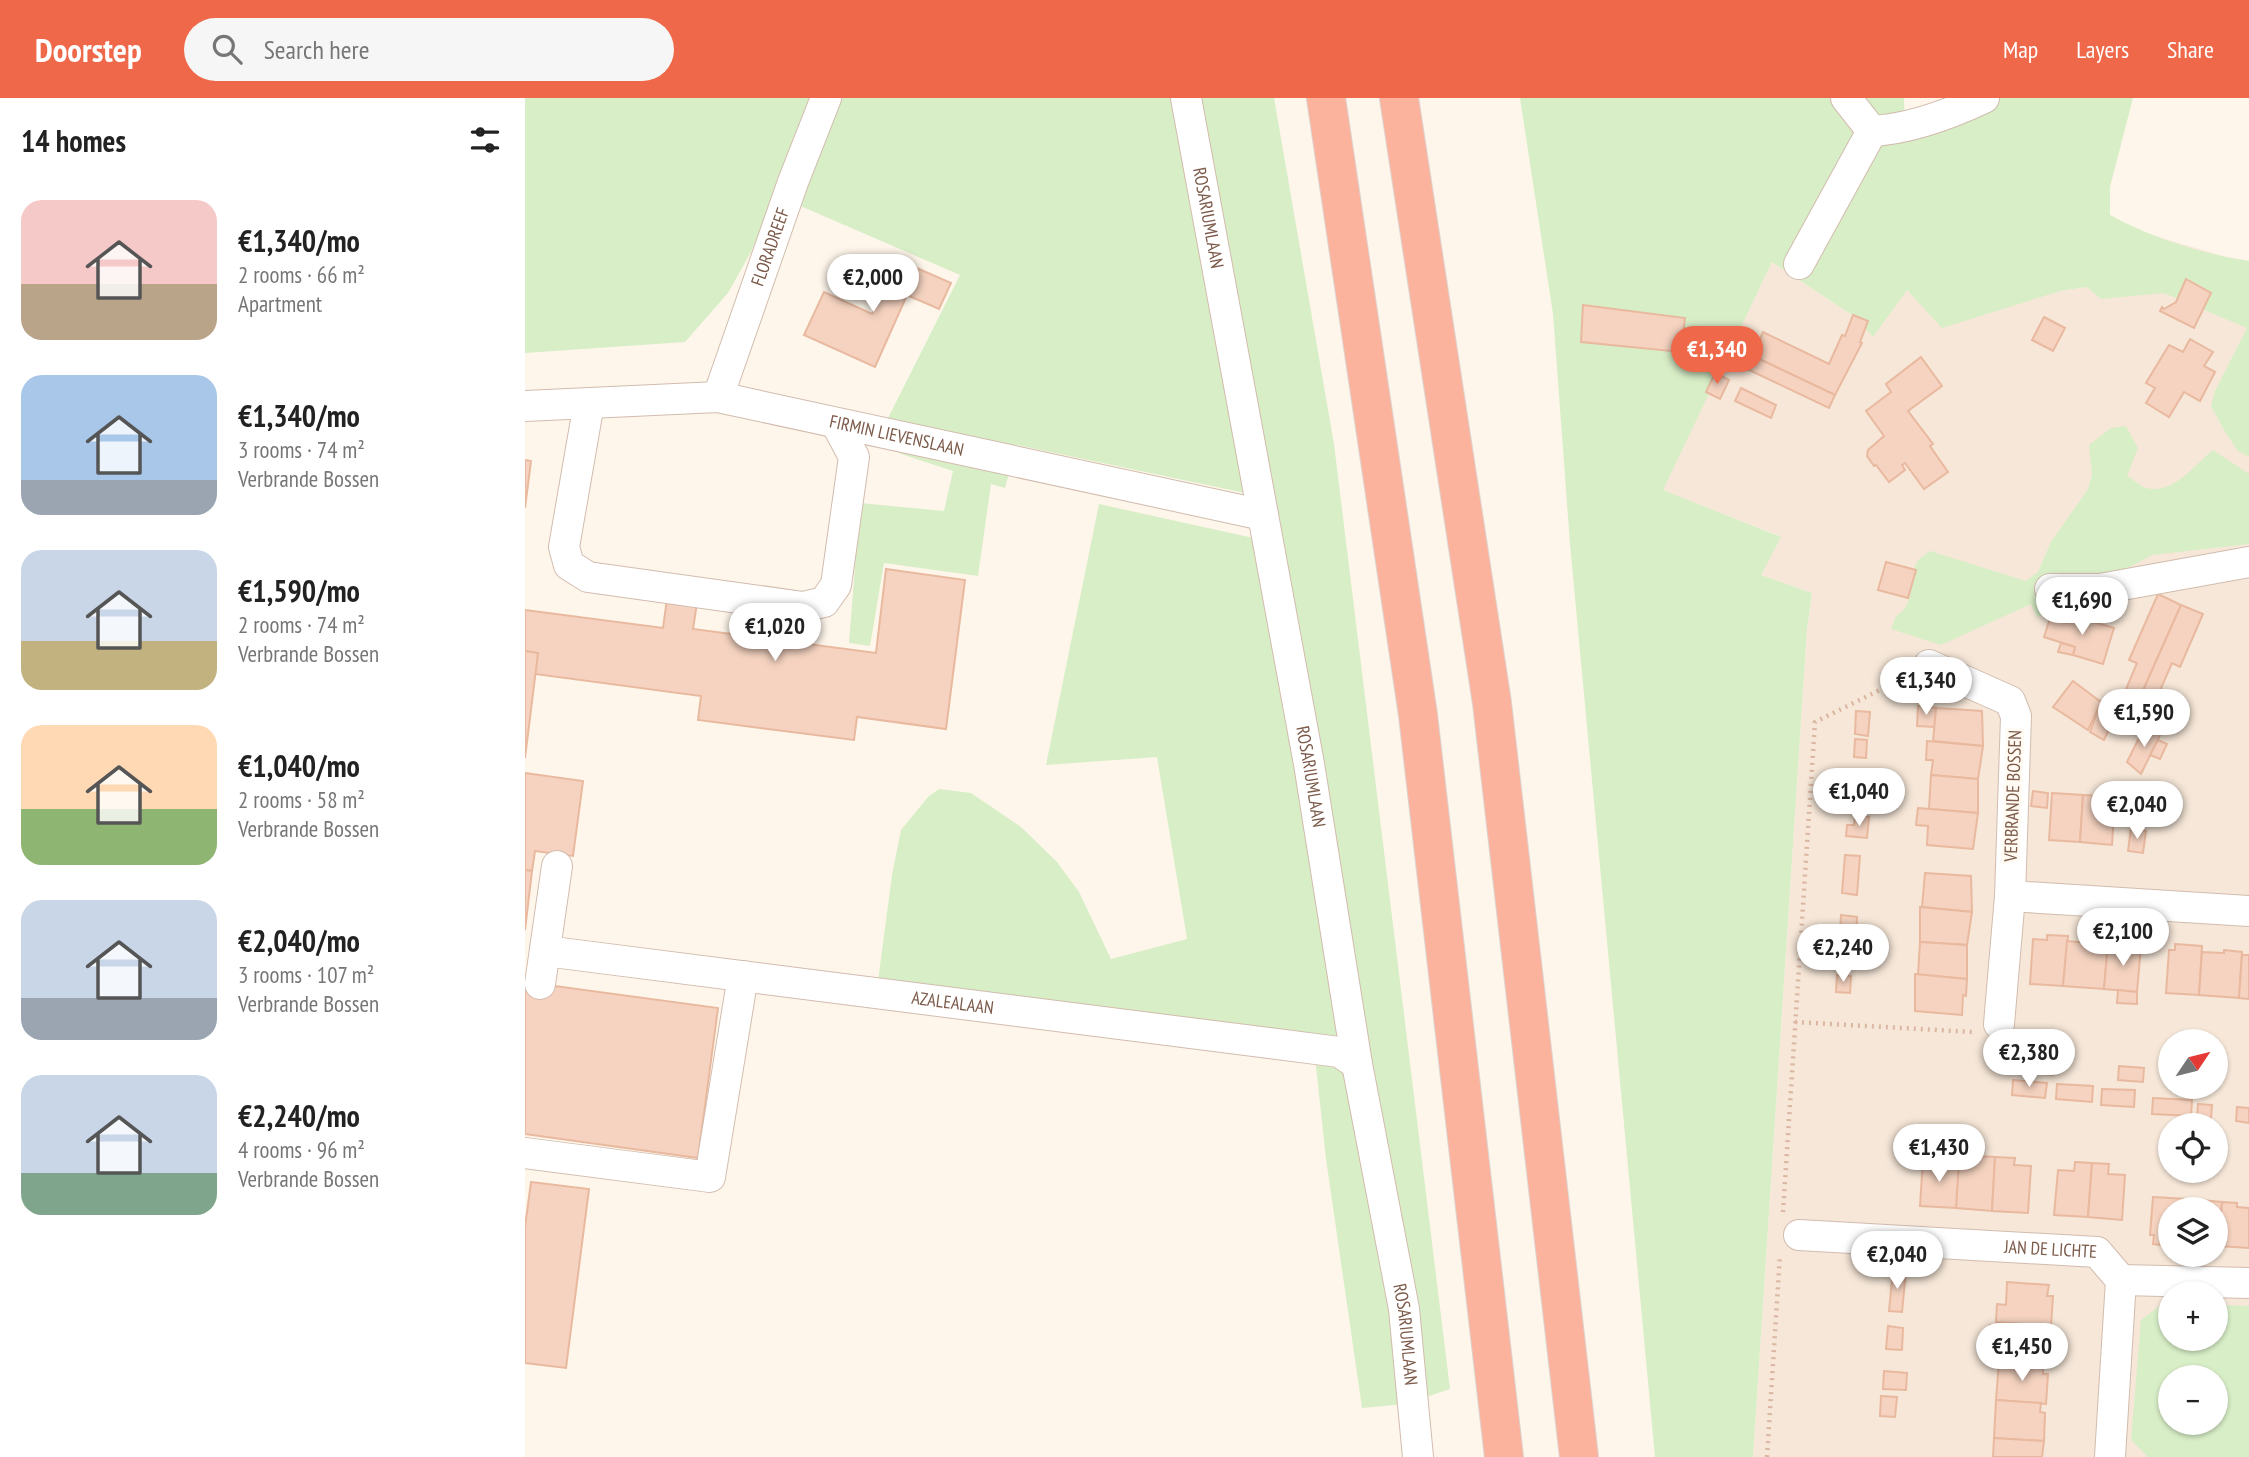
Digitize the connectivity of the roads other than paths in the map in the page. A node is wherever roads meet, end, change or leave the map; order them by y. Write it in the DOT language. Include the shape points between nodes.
graph roads {
  1 [pos="826,98"];
  2 [pos="1186,98"];
  3 [pos="1326,98"];
  4 [pos="1399,98"];
  5 [pos="1846,98"];
  6 [pos="1984,98"];
  7 [pos="1872,131"];
  8 [pos="1799,264"];
  9 [pos="718,397"];
  10 [pos="589,403"];
  11 [pos="525,406"];
  12 [pos="837,425"];
  13 [pos="1263,515"];
  14 [pos="2249,562"];
  15 [pos="2050,589"];
  16 [pos="1929,665"];
  17 [pos="557,866"];
  18 [pos="2010,896"];
  19 [pos="2249,911"];
  20 [pos="545,951"];
  21 [pos="743,976"];
  22 [pos="540,984"];
  23 [pos="1999,1024"];
  24 [pos="1357,1063"];
  25 [pos="525,1153"];
  26 [pos="1787,1235"];
  27 [pos="2121,1280"];
  28 [pos="2249,1283"];
  29 [pos="1418,1457"];
  30 [pos="1504,1457"];
  31 [pos="1579,1457"];
  32 [pos="2110,1457"];
  1 -- 9 [label="street, FLORADREEF"];
  2 -- 13 [label="street, ROSARIUMLAAN"];
  3 -- 30 [label="highway" via="1418,715"];
  4 -- 31 [label="highway" via="1492,703"];
  5 -- 7 [label="street"];
  6 -- 7 [label="street" via="1954,112"];
  7 -- 8 [label="street"];
  9 -- 10 [label="street, FIRMIN LIEVENSLAAN"];
  9 -- 12 [label="street, FIRMIN LIEVENSLAAN"];
  10 -- 11 [label="street, FIRMIN LIEVENSLAAN"];
  10 -- 12 [label="street" via="564,548 569,565 588,577 803,607 824,602 836,585 854,457"];
  12 -- 13 [label="street, FIRMIN LIEVENSLAAN"];
  13 -- 24 [label="street, ROSARIUMLAAN"];
  14 -- 15 [label="street" via="2100,589"];
  16 -- 18 [label="street, VERBRANDE BOSSEN" via="2010,701 2016,716"];
  17 -- 20 [label="street"];
  18 -- 19 [label="street"];
  18 -- 23 [label="street, VERBRANDE BOSSEN"];
  20 -- 21 [label="street, AZALEALAAN"];
  20 -- 22 [label="street"];
  21 -- 24 [label="street, AZALEALAAN" via="1339,1052"];
  21 -- 25 [label="street" via="710,1178"];
  24 -- 29 [label="street, ROSARIUMLAAN" via="1404,1309"];
  26 -- 27 [label="street, JAN DE LICHTE" via="2097,1252"];
  27 -- 28 [label="street"];
  27 -- 32 [label="street"];
}
